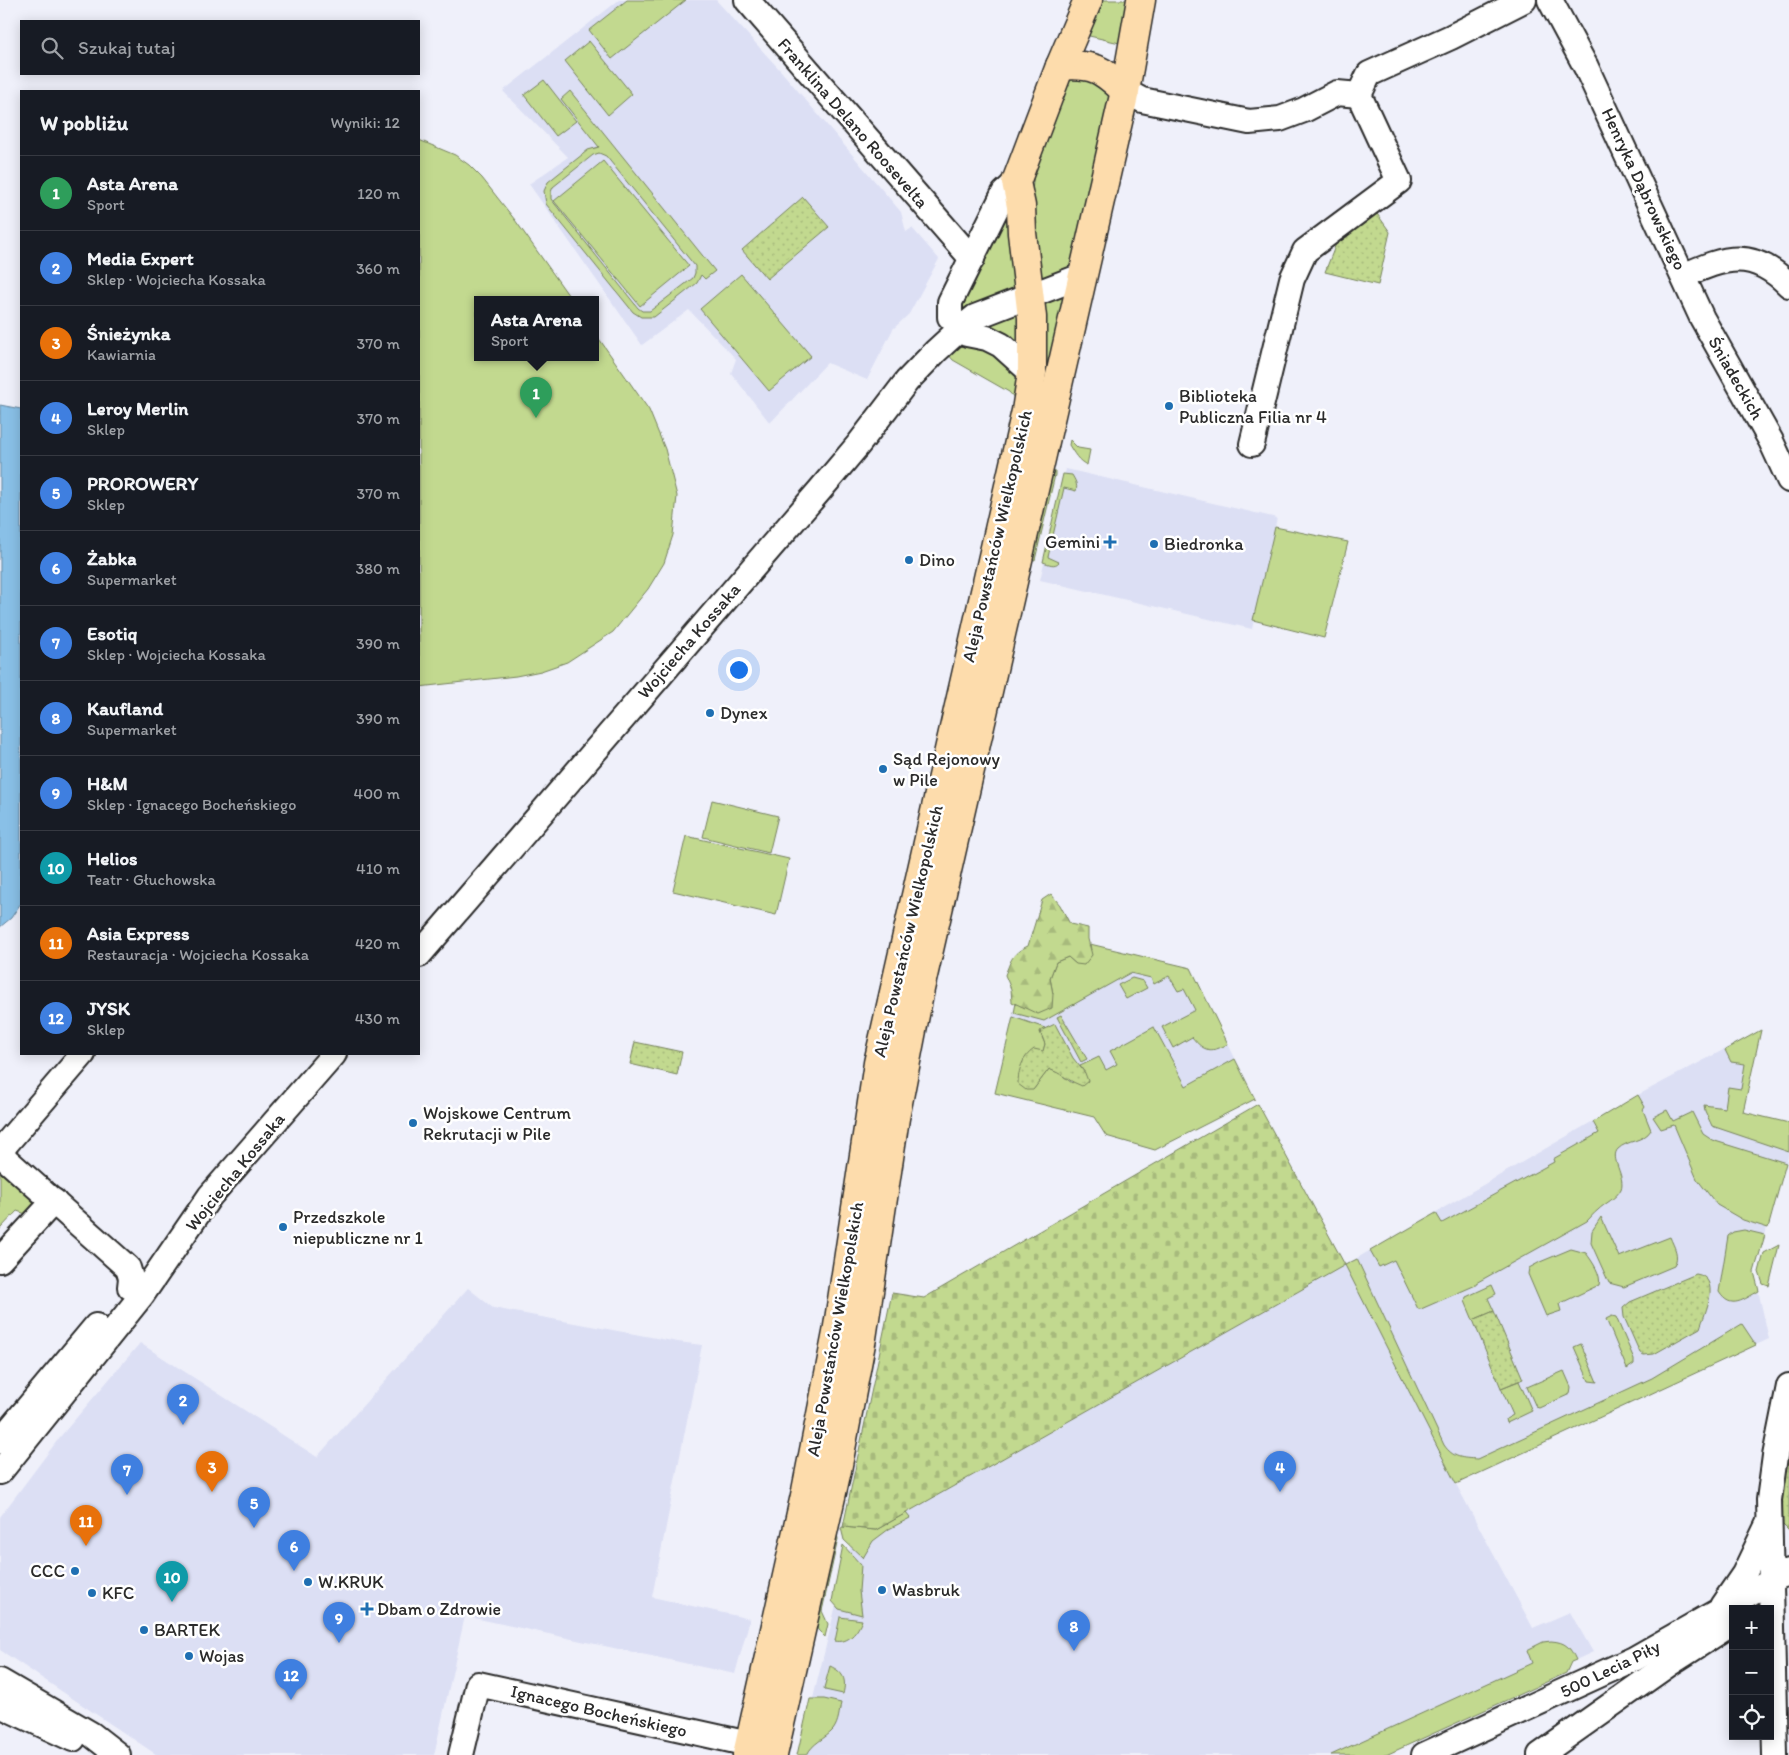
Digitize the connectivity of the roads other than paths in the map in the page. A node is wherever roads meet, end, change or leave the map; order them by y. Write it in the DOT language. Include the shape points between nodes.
graph roads {
  1 [pos="747,0"];
  2 [pos="1088,0"];
  3 [pos="1141,0"];
  4 [pos="1524,0"];
  5 [pos="1550,0"];
  6 [pos="1060,66"];
  7 [pos="1125,91"];
  8 [pos="1359,95"];
  9 [pos="1016,182"];
  10 [pos="965,252"];
  11 [pos="1084,275"];
  12 [pos="1682,276"];
  13 [pos="1789,285"];
  14 [pos="1030,296"];
  15 [pos="960,329"];
  16 [pos="1032,373"];
  17 [pos="1252,444"];
  18 [pos="1789,480"];
  19 [pos="420,954"];
  20 [pos="82,1055"];
  21 [pos="325,1057"];
  22 [pos="0,1152"];
  23 [pos="54,1201"];
  24 [pos="0,1260"];
  25 [pos="136,1291"];
  26 [pos="1789,1386"];
  27 [pos="0,1441"];
  28 [pos="0,1472"];
  29 [pos="1770,1520"];
  30 [pos="1789,1544"];
  31 [pos="1775,1590"];
  32 [pos="1725,1617"];
  33 [pos="1729,1639"];
  34 [pos="1777,1656"];
  35 [pos="1669,1664"];
  36 [pos="0,1681"];
  37 [pos="0,1705"];
  38 [pos="756,1751"];
  39 [pos="110,1755"];
  40 [pos="118,1755"];
  41 [pos="461,1755"];
  42 [pos="1424,1755"];
  43 [pos="1540,1755"];
  44 [pos="1775,1755"];
  1 -- 10 [label="street, Franklina Delano Roosevelta"];
  2 -- 6 [label="main road"];
  3 -- 7 [label="main road, Aleja Powstańców Wielkopolskich"];
  4 -- 8 [label="street" via="1369,74"];
  5 -- 12 [label="street, Henryka Dąbrowskiego" via="1586,67"];
  6 -- 7 [label="main road" via="1094,67 1110,76"];
  6 -- 9 [label="main road"];
  7 -- 8 [label="street" via="1142,100 1249,122 1280,118 1337,93"];
  7 -- 11 [label="main road, Aleja Powstańców Wielkopolskich"];
  8 -- 17 [label="street" via="1399,181 1305,251 1292,279"];
  9 -- 10 [label="street" via="1004,194"];
  9 -- 14 [label="main road, Aleja Powstańców Wielkopolskich"];
  10 -- 15 [label="street" via="950,302 950,317"];
  11 -- 14 [label="street, Wojciecha Kossaka"];
  11 -- 38 [label="main road, Aleja Powstańców Wielkopolskich" via="920,989 895,1118 862,1338 837,1470"];
  12 -- 13 [label="street, Henryka Dąbrowskiego" via="1713,262 1734,259 1760,264"];
  12 -- 18 [label="street, Śniadeckich" via="1725,362 1772,441"];
  14 -- 15 [label="street, Wojciecha Kossaka" via="975,317"];
  14 -- 16 [label="main road, Aleja Powstańców Wielkopolskich"];
  15 -- 16 [label="street" via="1001,345"];
  15 -- 19 [label="street, Wojciecha Kossaka" via="907,381 820,490"];
  16 -- 38 [label="main road, Aleja Powstańców Wielkopolskich" via="878,1063 835,1343"];
  20 -- 22 [label="street"];
  21 -- 25 [label="street, Wojciecha Kossaka"];
  22 -- 23 [label="street"];
  23 -- 24 [label="street"];
  23 -- 25 [label="street" via="128,1268"];
  25 -- 27 [label="street, Wojciecha Kossaka"];
  25 -- 28 [label="street, Wojciecha Kossaka"];
  26 -- 29 [label="street" via="1775,1456 1769,1500"];
  29 -- 30 [label="street" via="1780,1537"];
  29 -- 31 [label="street"];
  29 -- 32 [label="street"];
  31 -- 32 [label="street, 500 Lecia Piły"];
  31 -- 34 [label="street"];
  32 -- 35 [label="street, 500 Lecia Piły"];
  32 -- 42 [label="street, 500 Lecia Piły"];
  33 -- 35 [label="street" via="1708,1645"];
  34 -- 44 [label="street"];
  35 -- 43 [label="street, 500 Lecia Piły"];
  36 -- 40 [label="street" via="91,1734"];
  37 -- 39 [label="street"];
  38 -- 41 [label="street, Ignacego Bocheńskiego" via="478,1684"];
}
